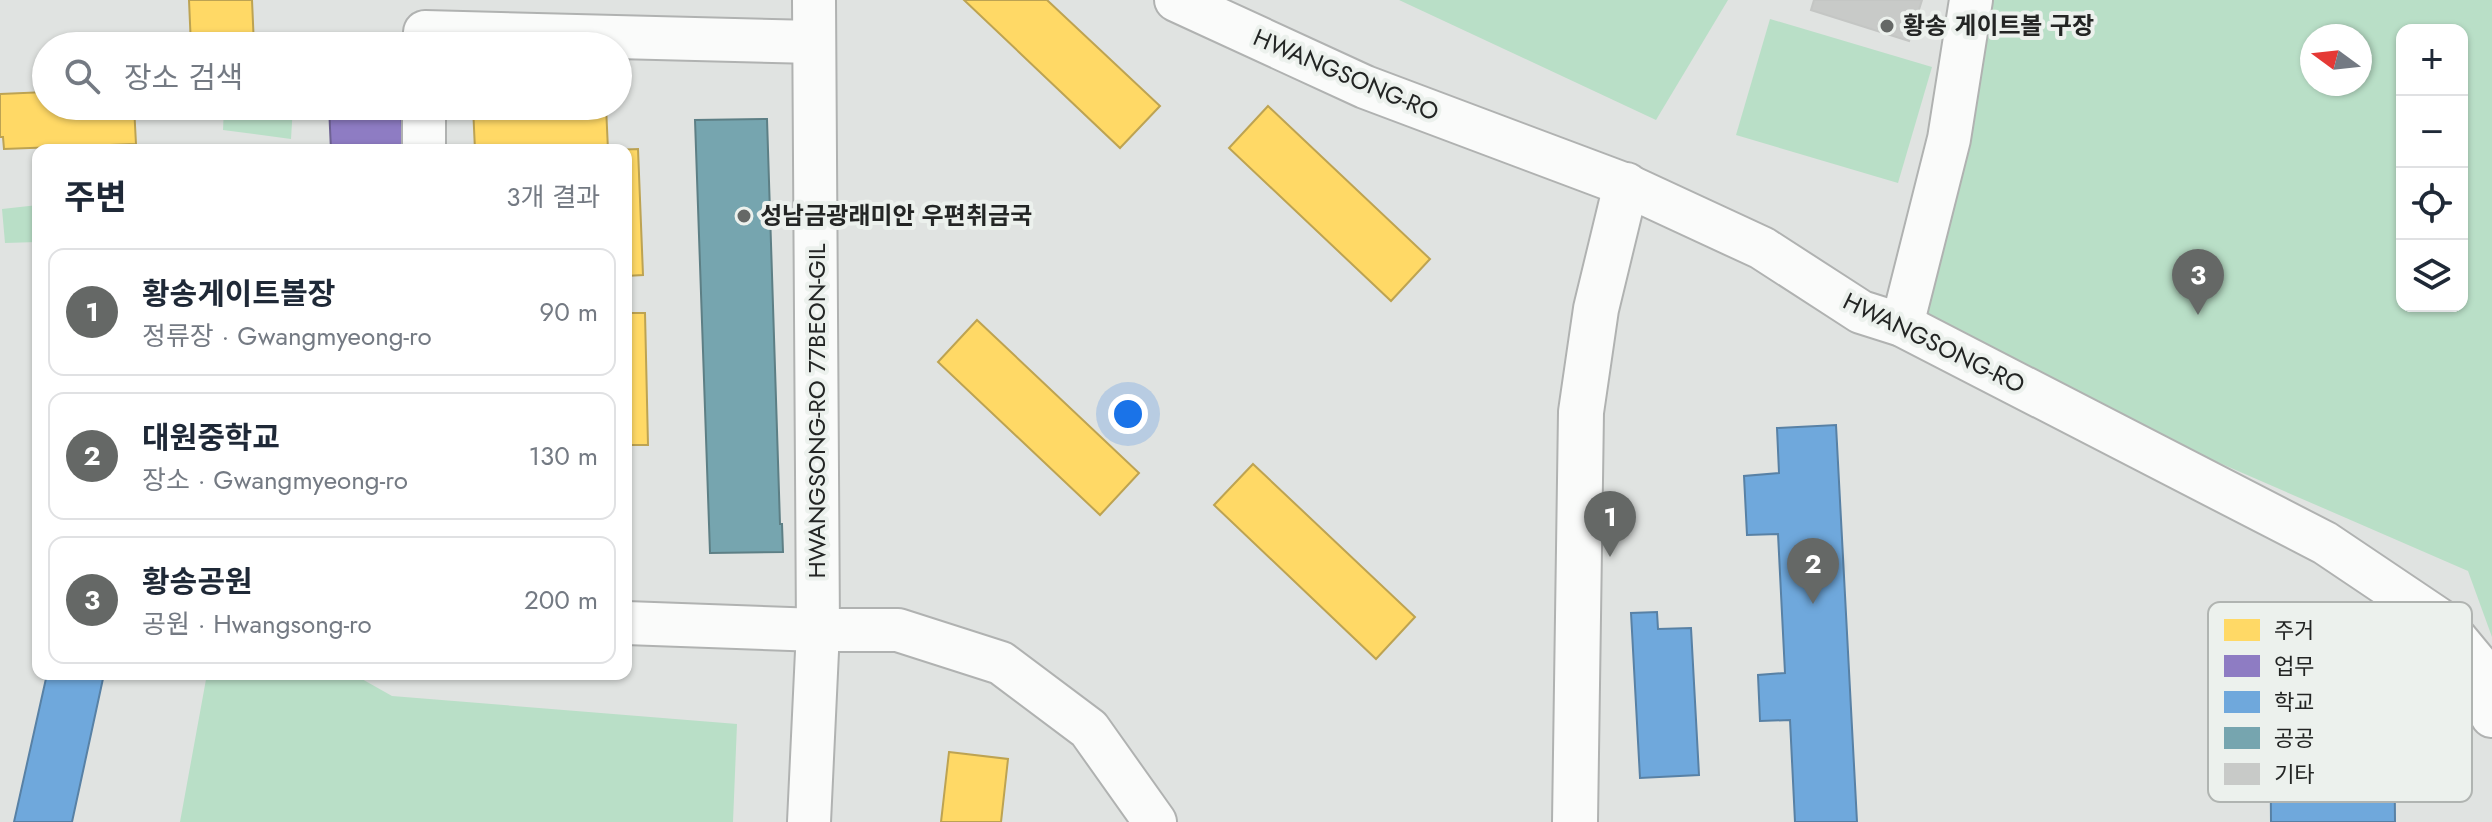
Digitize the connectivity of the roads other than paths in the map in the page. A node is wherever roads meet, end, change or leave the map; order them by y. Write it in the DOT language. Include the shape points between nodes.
graph roads {
  1 [pos="814,0"];
  2 [pos="1176,0"];
  3 [pos="1971,0"];
  4 [pos="424,26"];
  5 [pos="570,32"];
  6 [pos="632,35"];
  7 [pos="814,42"];
  8 [pos="424,120"];
  9 [pos="424,144"];
  10 [pos="1626,185"];
  11 [pos="1902,325"];
  12 [pos="2413,602"];
  13 [pos="632,623"];
  14 [pos="818,630"];
  15 [pos="2472,659"];
  16 [pos="2492,716"];
  17 [pos="809,822"];
  18 [pos="1155,822"];
  19 [pos="1575,822"];
  1 -- 7 [label="street, HWANGSONG-RO 77BEON-GIL"];
  2 -- 10 [label="street, HWANGSONG-RO" via="1365,87"];
  3 -- 11 [label="street" via="1949,139"];
  4 -- 5 [label="street"];
  6 -- 7 [label="street"];
  7 -- 14 [label="street, HWANGSONG-RO 77BEON-GIL"];
  8 -- 9 [label="street"];
  10 -- 11 [label="street, HWANGSONG-RO" via="1762,248 1861,312"];
  10 -- 19 [label="main road" via="1596,309 1581,412"];
  11 -- 12 [label="street, HWANGSONG-RO" via="2325,543"];
  13 -- 14 [label="street"];
  14 -- 17 [label="street, HWANGSONG-RO 77BEON-GIL"];
  14 -- 18 [label="street" via="898,630 1001,663 1089,729"];
  15 -- 16 [label="street, HWANGSONG-RO"];
}
